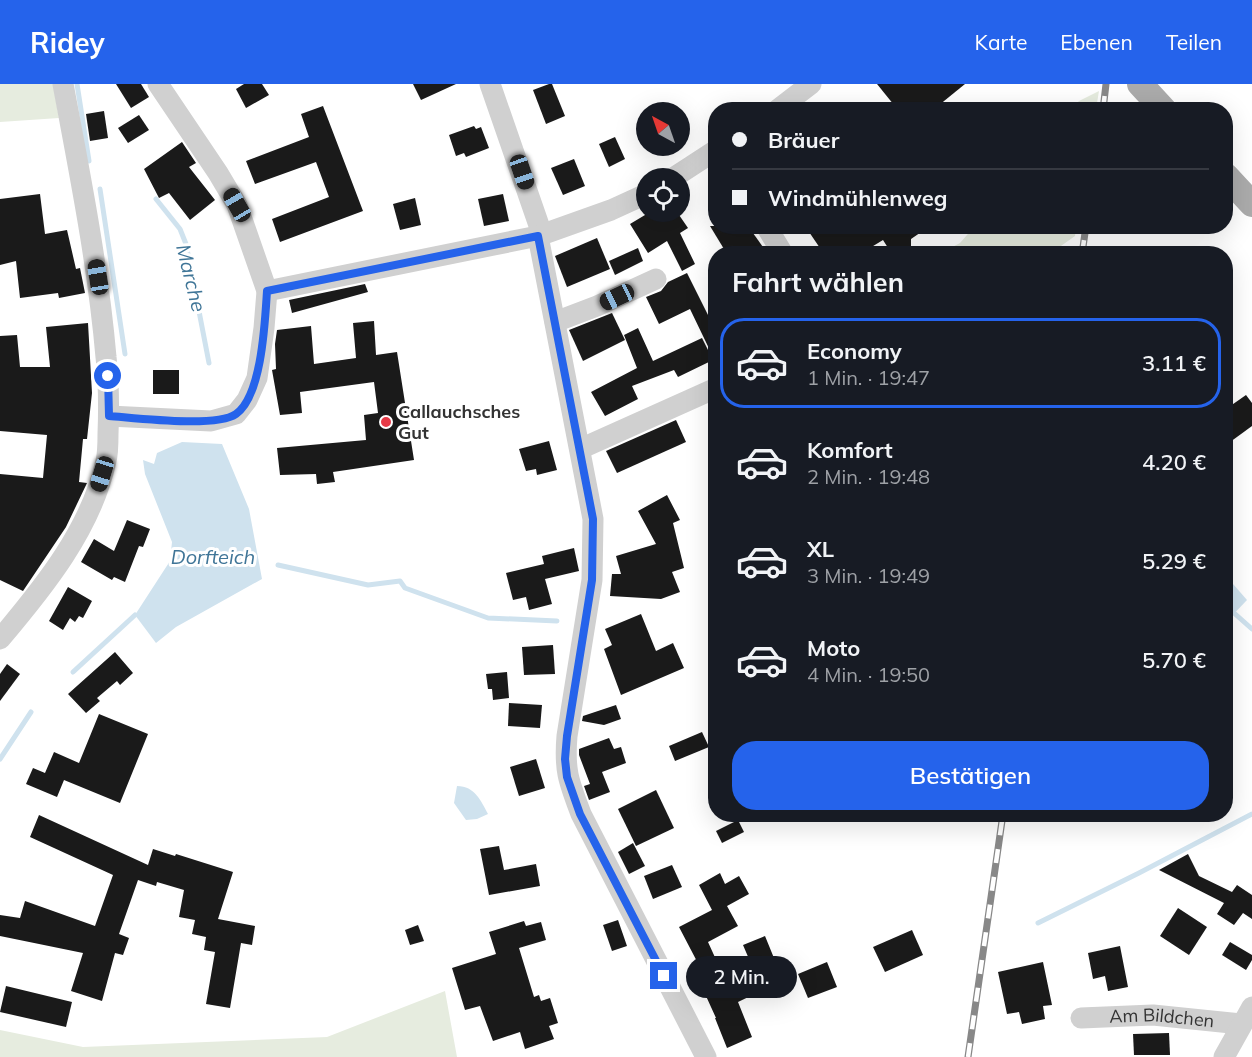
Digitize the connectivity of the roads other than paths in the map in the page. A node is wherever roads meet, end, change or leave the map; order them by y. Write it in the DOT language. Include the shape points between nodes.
graph roads {
  1 [pos="63,84"];
  2 [pos="158,84"];
  3 [pos="490,84"];
  4 [pos="811,84"];
  5 [pos="1140,84"];
  6 [pos="787,102"];
  7 [pos="1157,102"];
  8 [pos="708,155"];
  9 [pos="688,168"];
  10 [pos="1233,184"];
  11 [pos="636,199"];
  12 [pos="1252,204"];
  13 [pos="540,235"];
  14 [pos="656,279"];
  15 [pos="267,291"];
  16 [pos="555,322"];
  17 [pos="708,392"];
  18 [pos="109,416"];
  19 [pos="580,449"];
  20 [pos="0,639"];
  21 [pos="1246,1016"];
  22 [pos="1081,1018"];
  23 [pos="706,1057"];
  24 [pos="1224,1057"];
  1 -- 18 [label="street" via="98,277"];
  2 -- 15 [label="street" via="237,205"];
  3 -- 13 [label="street"];
  4 -- 6 [label="street"];
  5 -- 7 [label="main road"];
  8 -- 9 [label="street"];
  10 -- 12 [label="main road"];
  11 -- 13 [label="street"];
  13 -- 15 [label="street"];
  13 -- 16 [label="street"];
  14 -- 16 [label="street"];
  15 -- 18 [label="street" via="257,378 236,414 207,421"];
  16 -- 19 [label="street"];
  17 -- 19 [label="street"];
  18 -- 20 [label="street" via="107,459 87,516 61,560"];
  19 -- 23 [label="street" via="593,519 592,580 567,736 567,777 580,814"];
  21 -- 22 [label="street, Am Bildchen"];
  21 -- 24 [label="street, Am Bildchen"];
}
